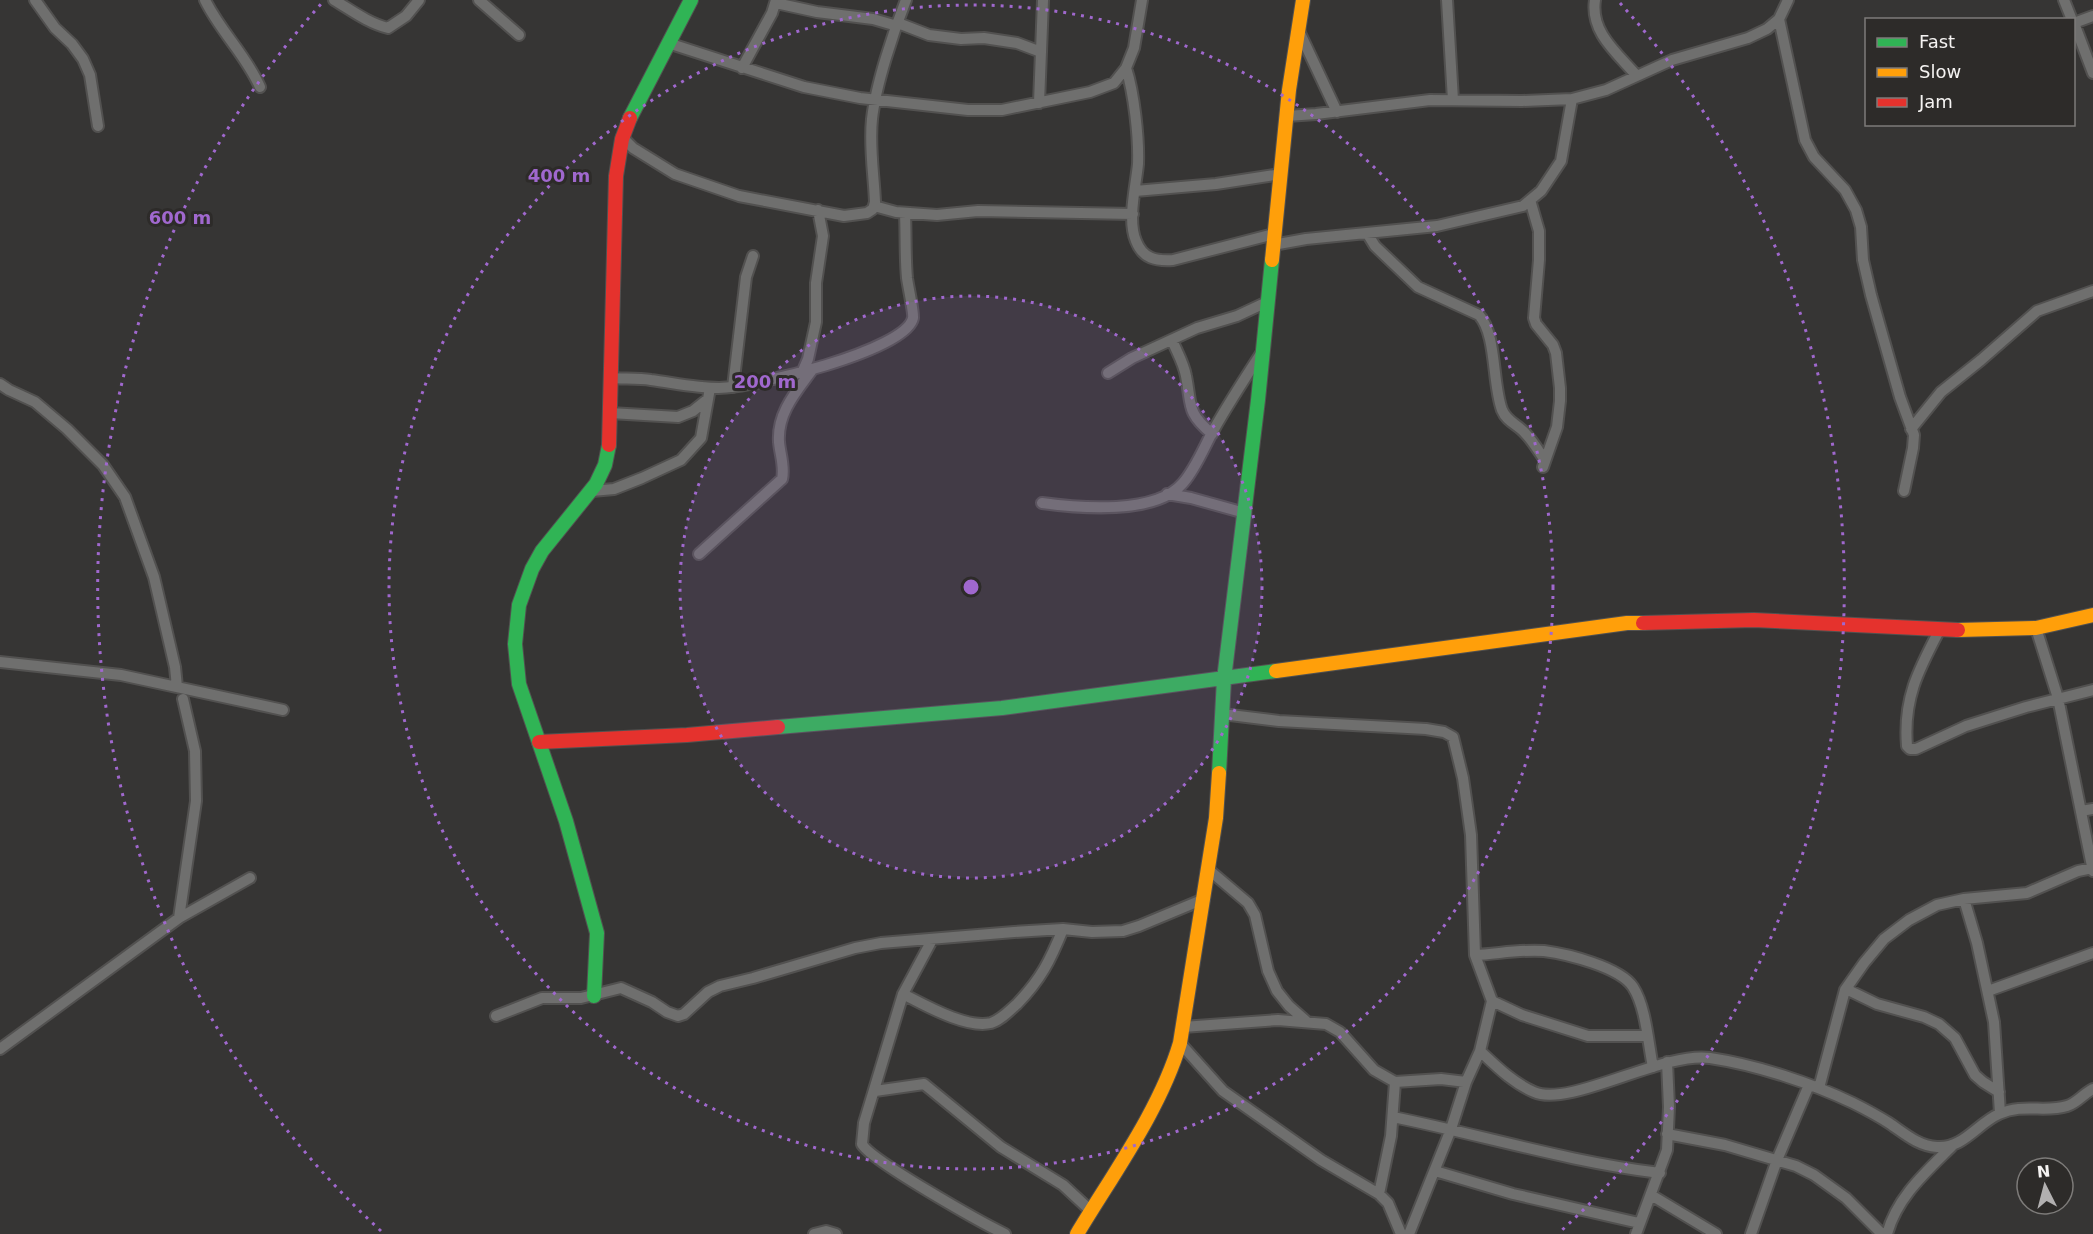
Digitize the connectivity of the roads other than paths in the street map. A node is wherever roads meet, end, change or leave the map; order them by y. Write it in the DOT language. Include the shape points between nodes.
graph roads {
  1 [pos="34,0"];
  2 [pos="205,0"];
  3 [pos="334,0"];
  4 [pos="418,0"];
  5 [pos="479,0"];
  6 [pos="691,0"];
  7 [pos="906,0"];
  8 [pos="1043,0"];
  9 [pos="1142,0"];
  10 [pos="1303,0"];
  11 [pos="1447,0"];
  12 [pos="1595,0"];
  13 [pos="1788,0"];
  14 [pos="2064,0"];
  15 [pos="776,2"];
  16 [pos="2093,16"];
  17 [pos="2071,18"];
  18 [pos="1779,19"];
  19 [pos="2075,21"];
  20 [pos="897,25"];
  21 [pos="2075,27"];
  22 [pos="1298,29"];
  23 [pos="519,35"];
  24 [pos="668,43"];
  25 [pos="1041,51"];
  26 [pos="742,68"];
  27 [pos="1126,68"];
  28 [pos="2093,73"];
  29 [pos="1636,75"];
  30 [pos="260,87"];
  31 [pos="1572,99"];
  32 [pos="875,100"];
  33 [pos="1453,100"];
  34 [pos="1039,103"];
  35 [pos="1337,112"];
  36 [pos="1287,116"];
  37 [pos="98,126"];
  38 [pos="622,137"];
  39 [pos="1281,174"];
  40 [pos="1135,191"];
  41 [pos="1530,200"];
  42 [pos="874,206"];
  43 [pos="818,210"];
  44 [pos="905,214"];
  45 [pos="1133,214"];
  46 [pos="1367,233"];
  47 [pos="1273,239"];
  48 [pos="753,256"];
  49 [pos="2093,291"];
  50 [pos="1267,302"];
  51 [pos="1172,340"];
  52 [pos="1262,351"];
  53 [pos="807,371"];
  54 [pos="1108,373"];
  55 [pos="610,378"];
  56 [pos="0,384"];
  57 [pos="733,387"];
  58 [pos="710,388"];
  59 [pos="708,399"];
  60 [pos="610,412"];
  61 [pos="1911,429"];
  62 [pos="1212,434"];
  63 [pos="592,490"];
  64 [pos="1904,491"];
  65 [pos="1167,494"];
  66 [pos="1042,503"];
  67 [pos="1245,513"];
  68 [pos="699,554"];
  69 [pos="2093,615"];
  70 [pos="2037,628"];
  71 [pos="1940,629"];
  72 [pos="0,662"];
  73 [pos="1224,679"];
  74 [pos="177,687"];
  75 [pos="2093,690"];
  76 [pos="2058,698"];
  77 [pos="183,699"];
  78 [pos="283,711"];
  79 [pos="1222,714"];
  80 [pos="539,742"];
  81 [pos="2093,808"];
  82 [pos="2081,811"];
  83 [pos="2093,869"];
  84 [pos="1209,870"];
  85 [pos="250,878"];
  86 [pos="1204,899"];
  87 [pos="1964,899"];
  88 [pos="179,918"];
  89 [pos="1063,929"];
  90 [pos="932,940"];
  91 [pos="2093,953"];
  92 [pos="1475,955"];
  93 [pos="1846,988"];
  94 [pos="1988,991"];
  95 [pos="903,994"];
  96 [pos="594,996"];
  97 [pos="1492,1000"];
  98 [pos="496,1016"];
  99 [pos="1306,1021"];
  100 [pos="1183,1027"];
  101 [pos="1646,1036"];
  102 [pos="1180,1043"];
  103 [pos="0,1049"];
  104 [pos="1480,1052"];
  105 [pos="1667,1062"];
  106 [pos="1653,1067"];
  107 [pos="1395,1082"];
  108 [pos="1466,1082"];
  109 [pos="1814,1087"];
  110 [pos="2093,1089"];
  111 [pos="875,1091"];
  112 [pos="1999,1092"];
  113 [pos="2000,1113"];
  114 [pos="1393,1117"];
  115 [pos="1451,1129"];
  116 [pos="1667,1134"];
  117 [pos="1952,1146"];
  118 [pos="1777,1160"];
  119 [pos="1435,1172"];
  120 [pos="1660,1173"];
  121 [pos="1379,1194"];
  122 [pos="1651,1195"];
  123 [pos="1091,1211"];
  124 [pos="1637,1229"];
  125 [pos="814,1234"];
  126 [pos="836,1234"];
  127 [pos="1005,1234"];
  128 [pos="1077,1234"];
  129 [pos="1408,1234"];
  130 [pos="1716,1234"];
  131 [pos="1751,1234"];
  132 [pos="1882,1234"];
  133 [pos="1887,1234"];
  1 -- 37 [label="street" via="83,59 90,75"];
  2 -- 30 [label="street"];
  3 -- 4 [label="street" via="361,17 388,27 406,16"];
  5 -- 23 [label="street"];
  6 -- 24 [label="street"];
  7 -- 20 [label="street"];
  8 -- 25 [label="street"];
  9 -- 27 [label="street" via="1134,48"];
  10 -- 22 [label="street"];
  11 -- 33 [label="street"];
  12 -- 29 [label="street" via="1595,23"];
  13 -- 18 [label="street"];
  14 -- 17 [label="street"];
  15 -- 20 [label="street"];
  15 -- 26 [label="street"];
  16 -- 19 [label="street"];
  18 -- 29 [label="street" via="1748,38"];
  18 -- 61 [label="street" via="1805,140 1856,210 1871,295"];
  20 -- 25 [label="street" via="929,35 984,38"];
  20 -- 32 [label="street"];
  21 -- 28 [label="street"];
  22 -- 35 [label="street"];
  22 -- 36 [label="street"];
  24 -- 26 [label="street"];
  24 -- 38 [label="street"];
  25 -- 34 [label="street"];
  26 -- 32 [label="street" via="804,87"];
  27 -- 34 [label="street" via="1114,83"];
  27 -- 40 [label="street" via="1134,106 1138,161"];
  29 -- 31 [label="street" via="1606,90"];
  31 -- 33 [label="street"];
  31 -- 41 [label="street" via="1561,161 1551,179"];
  32 -- 34 [label="street" via="968,110 1002,110"];
  32 -- 42 [label="street" via="871,149"];
  33 -- 35 [label="street"];
  35 -- 36 [label="street"];
  36 -- 39 [label="street"];
  38 -- 43 [label="street" via="675,174 739,196"];
  38 -- 55 [label="street"];
  39 -- 40 [label="street"];
  39 -- 47 [label="street"];
  40 -- 45 [label="street"];
  41 -- 46 [label="street" via="1523,206 1437,226"];
  41 -- 46 [label="street" via="1539,231 1534,318 1556,353 1560,388 1557,427 1543,463 1531,439 1503,411 1484,321 1479,315 1418,287 1375,246"];
  42 -- 43 [label="street" via="858,216"];
  42 -- 44 [label="street"];
  43 -- 53 [label="street" via="823,236 816,283 816,322"];
  44 -- 45 [label="street"];
  44 -- 53 [label="street" via="912,321 898,335 844,361"];
  45 -- 47 [label="street" via="1135,240 1146,256 1157,261"];
  46 -- 47 [label="street"];
  47 -- 50 [label="street"];
  48 -- 57 [label="street" via="746,277"];
  49 -- 61 [label="street" via="2037,311 1941,392"];
  50 -- 51 [label="street"];
  50 -- 52 [label="street"];
  51 -- 54 [label="street"];
  51 -- 62 [label="street" via="1186,374 1192,413"];
  52 -- 62 [label="street"];
  52 -- 67 [label="street"];
  53 -- 57 [label="street"];
  53 -- 68 [label="street" via="783,413 779,436 782,479"];
  55 -- 58 [label="street"];
  55 -- 60 [label="street"];
  56 -- 74 [label="street" via="35,402 67,429 103,465 125,497 154,578"];
  57 -- 58 [label="street"];
  58 -- 59 [label="street"];
  59 -- 60 [label="street" via="678,417"];
  59 -- 63 [label="street" via="701,438 681,460 614,489"];
  60 -- 63 [label="street" via="609,444"];
  61 -- 64 [label="street" via="1913,448"];
  62 -- 65 [label="street" via="1183,484"];
  63 -- 80 [label="street" via="539,555 522,593 514,637 515,663"];
  65 -- 66 [label="street" via="1148,502 1120,506 1085,508"];
  65 -- 67 [label="street"];
  67 -- 73 [label="street"];
  69 -- 70 [label="street"];
  70 -- 71 [label="street"];
  70 -- 76 [label="street"];
  71 -- 73 [label="street" via="1754,620 1627,623"];
  71 -- 76 [label="street" via="1918,669 1909,696 1906,722 1910,749 1966,726"];
  72 -- 74 [label="street" via="121,675"];
  73 -- 79 [label="street"];
  73 -- 80 [label="street" via="931,716 675,736"];
  74 -- 78 [label="street"];
  75 -- 76 [label="street"];
  76 -- 82 [label="street"];
  77 -- 88 [label="street" via="195,752 196,801"];
  79 -- 84 [label="street"];
  79 -- 92 [label="street" via="1426,729 1453,737 1471,835"];
  80 -- 96 [label="street" via="573,842 597,933"];
  81 -- 82 [label="street"];
  82 -- 83 [label="street"];
  83 -- 87 [label="street" via="2078,871 2027,893"];
  84 -- 86 [label="street"];
  84 -- 99 [label="street" via="1248,903 1277,991"];
  85 -- 88 [label="street"];
  86 -- 89 [label="street" via="1123,931"];
  86 -- 100 [label="street"];
  87 -- 93 [label="street" via="1937,905 1909,920 1884,939"];
  87 -- 94 [label="street"];
  88 -- 103 [label="street"];
  89 -- 90 [label="street"];
  89 -- 95 [label="street" via="1042,975 1000,1019 974,1023 957,1019"];
  90 -- 95 [label="street"];
  90 -- 96 [label="street" via="855,948 720,986 678,1016 621,988"];
  91 -- 94 [label="street"];
  92 -- 97 [label="street"];
  92 -- 101 [label="street" via="1544,951 1620,974 1638,997"];
  93 -- 109 [label="street"];
  93 -- 112 [label="street" via="1877,1004 1940,1024 1955,1038 1975,1075"];
  94 -- 112 [label="street"];
  95 -- 111 [label="street"];
  96 -- 98 [label="street" via="542,998"];
  97 -- 101 [label="street" via="1522,1015 1588,1036"];
  97 -- 104 [label="street"];
  99 -- 100 [label="street"];
  99 -- 107 [label="street" via="1326,1024 1340,1032 1374,1070"];
  100 -- 102 [label="street"];
  101 -- 106 [label="street"];
  102 -- 121 [label="street" via="1223,1091 1314,1155"];
  102 -- 123 [label="street" via="1160,1096"];
  104 -- 106 [label="street" via="1522,1086 1549,1095"];
  104 -- 108 [label="street"];
  105 -- 106 [label="street"];
  105 -- 109 [label="street" via="1708,1057"];
  105 -- 116 [label="street"];
  107 -- 108 [label="street" via="1441,1078"];
  107 -- 114 [label="street"];
  108 -- 115 [label="street"];
  109 -- 117 [label="street" via="1854,1104 1923,1144 1937,1148"];
  109 -- 118 [label="street"];
  110 -- 113 [label="street" via="2066,1107 2031,1107"];
  111 -- 123 [label="street" via="924,1084 1001,1147 1063,1185"];
  111 -- 127 [label="street" via="861,1137 863,1147"];
  112 -- 113 [label="street"];
  113 -- 117 [label="street"];
  114 -- 115 [label="street"];
  114 -- 121 [label="street"];
  115 -- 119 [label="street"];
  115 -- 120 [label="street" via="1568,1158"];
  116 -- 118 [label="street" via="1697,1138"];
  116 -- 120 [label="street"];
  117 -- 133 [label="street" via="1897,1206"];
  118 -- 131 [label="street"];
  118 -- 132 [label="street" via="1814,1175 1846,1198"];
  119 -- 124 [label="street"];
  119 -- 129 [label="street"];
  120 -- 122 [label="street"];
  121 -- 129 [label="street"];
  122 -- 124 [label="street"];
  122 -- 130 [label="street"];
  123 -- 128 [label="street"];
  125 -- 126 [label="street"];
}
